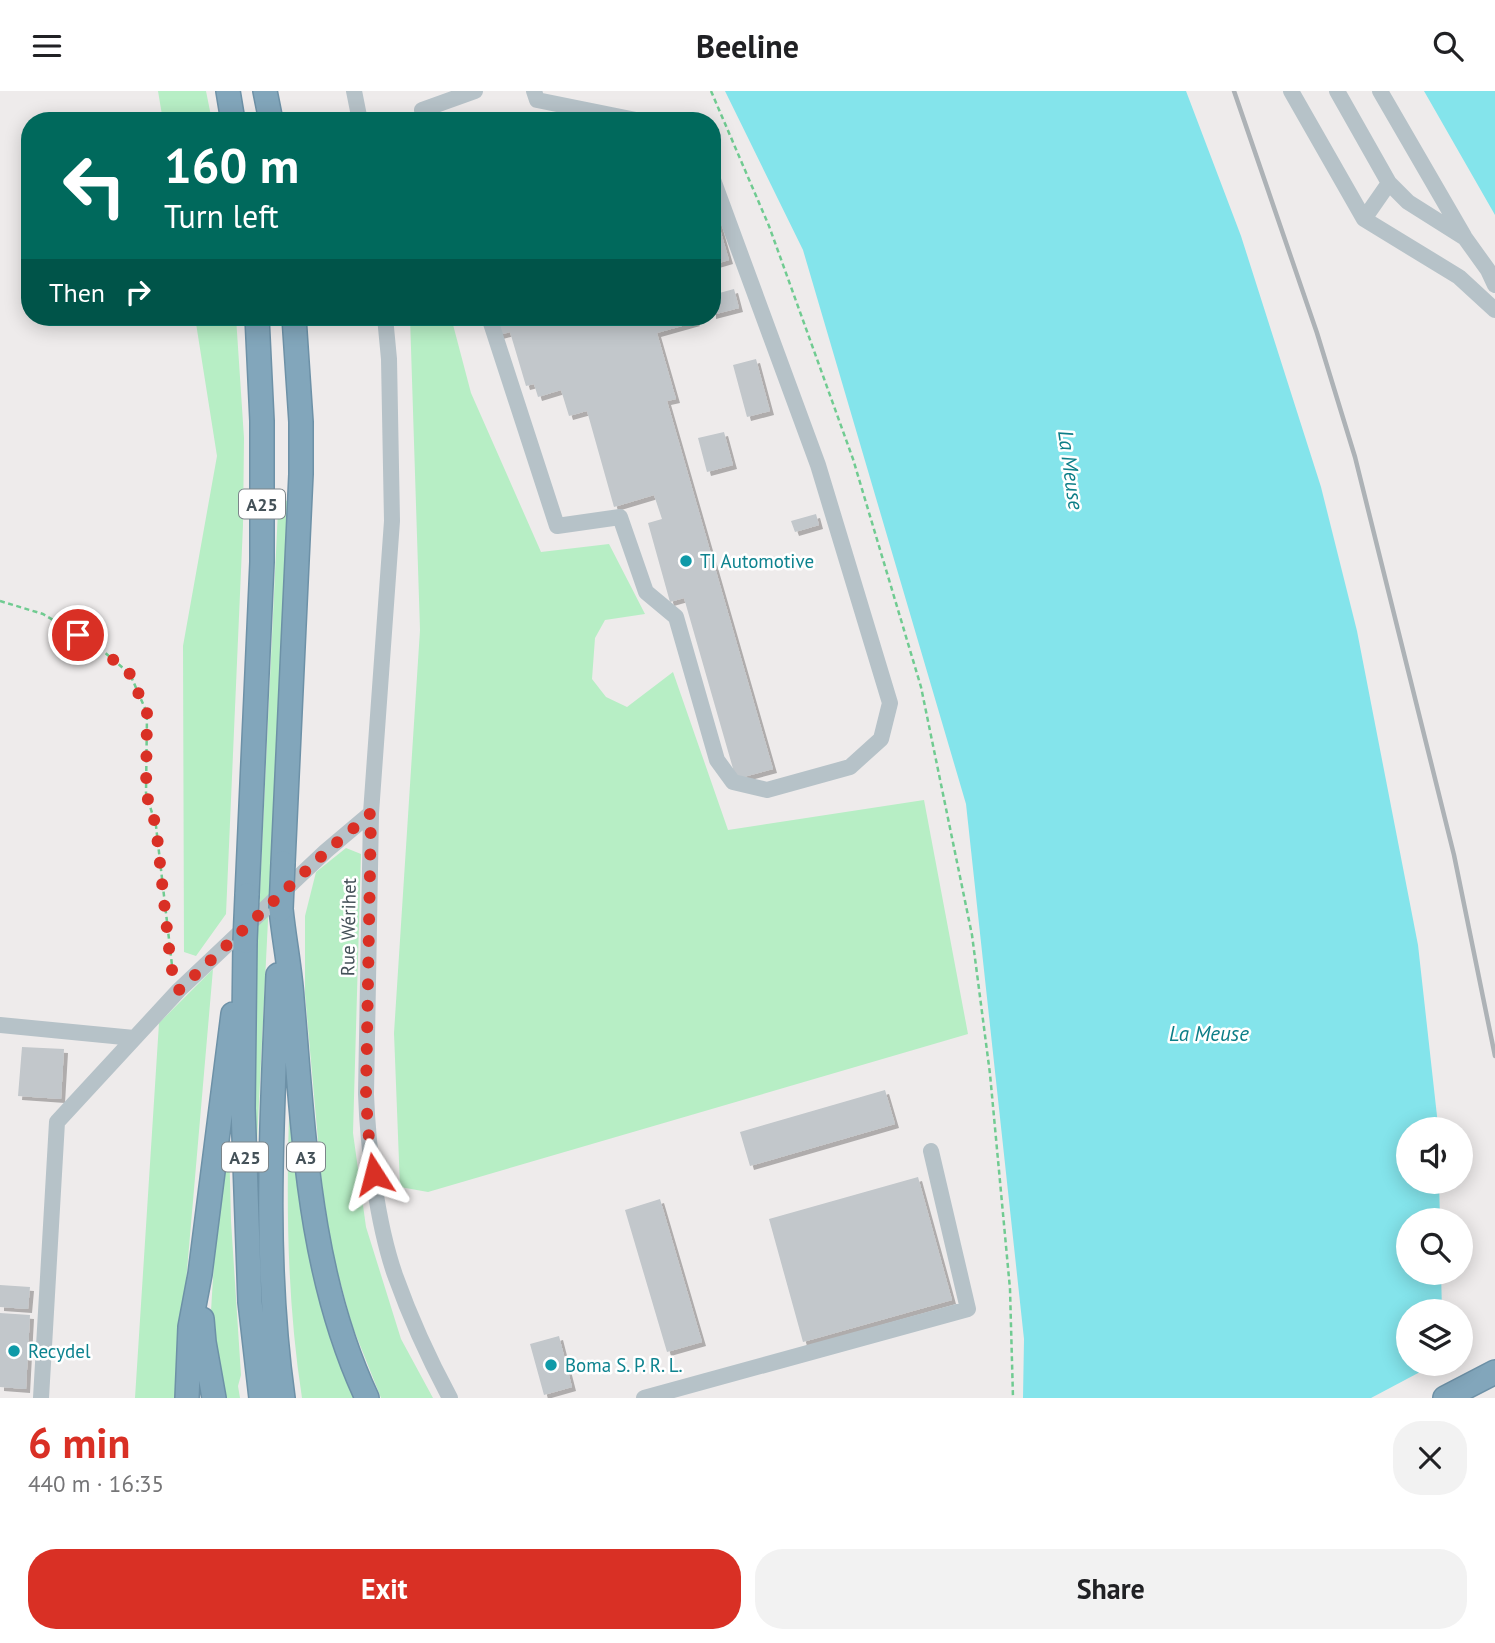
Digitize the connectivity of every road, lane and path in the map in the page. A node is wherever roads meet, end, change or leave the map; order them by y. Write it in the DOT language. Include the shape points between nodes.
graph roads {
  1 [pos="228,91"];
  2 [pos="265,91"];
  3 [pos="354,91"];
  4 [pos="475,91"];
  5 [pos="534,91"];
  6 [pos="711,91"];
  7 [pos="1292,91"];
  8 [pos="1337,91"];
  9 [pos="1380,91"];
  10 [pos="232,112"];
  11 [pos="269,112"];
  12 [pos="358,112"];
  13 [pos="423,112"];
  14 [pos="596,112"];
  15 [pos="720,112"];
  16 [pos="721,114"];
  17 [pos="1389,183"];
  18 [pos="721,201"];
  19 [pos="1364,219"];
  20 [pos="1465,238"];
  21 [pos="1495,285"];
  22 [pos="1495,310"];
  23 [pos="257,326"];
  24 [pos="295,326"];
  25 [pos="386,326"];
  26 [pos="492,326"];
  27 [pos="0,601"];
  28 [pos="371,813"];
  29 [pos="281,909"];
  30 [pos="245,943"];
  31 [pos="179,990"];
  32 [pos="0,1025"];
  33 [pos="134,1038"];
  34 [pos="931,1151"];
  35 [pos="200,1274"];
  36 [pos="1495,1372"];
  37 [pos="41,1398"];
  38 [pos="187,1398"];
  39 [pos="214,1398"];
  40 [pos="261,1398"];
  41 [pos="283,1398"];
  42 [pos="367,1398"];
  43 [pos="450,1398"];
  44 [pos="645,1398"];
  45 [pos="1013,1398"];
  46 [pos="1445,1398"];
  1 -- 10 [label="highway"];
  2 -- 11 [label="highway"];
  3 -- 12 [label="street"];
  4 -- 13 [label="street"];
  5 -- 14 [label="street" via="537,100"];
  6 -- 15 [label="path"];
  7 -- 19 [label="street"];
  8 -- 17 [label="street"];
  9 -- 20 [label="street"];
  16 -- 45 [label="path" via="769,226 849,446 921,687 972,935 990,1074 1010,1289"];
  17 -- 19 [label="street"];
  17 -- 20 [label="street" via="1408,202"];
  18 -- 26 [label="street" via="818,465 890,703 881,739 850,767 767,790 733,782 717,760 677,617 646,592 620,517 557,526"];
  19 -- 22 [label="street" via="1459,277"];
  20 -- 21 [label="street"];
  23 -- 30 [label="highway, A25, bridge" via="262,562"];
  24 -- 29 [label="highway, A25, bridge" via="300,487"];
  25 -- 28 [label="street, Rue Wérihet" via="392,521"];
  27 -- 31 [label="path" via="43,614 96,645 130,674 147,713 146,793 156,826 171,967"];
  28 -- 31 [label="street"];
  28 -- 43 [label="street, Rue Wérihet" via="368,1130 394,1273"];
  29 -- 41 [label="highway, A25" via="269,1223"];
  29 -- 42 [label="highway, A3" via="313,1219 338,1324"];
  30 -- 35 [label="highway" via="228,1041"];
  30 -- 40 [label="highway, A25" via="243,1122 250,1302"];
  31 -- 33 [label="street"];
  32 -- 33 [label="street"];
  33 -- 37 [label="street" via="57,1122"];
  34 -- 44 [label="street" via="968,1309"];
  35 -- 38 [label="highway" via="190,1327"];
  35 -- 39 [label="highway" via="204,1342"];
  36 -- 46 [label="highway"];
}
